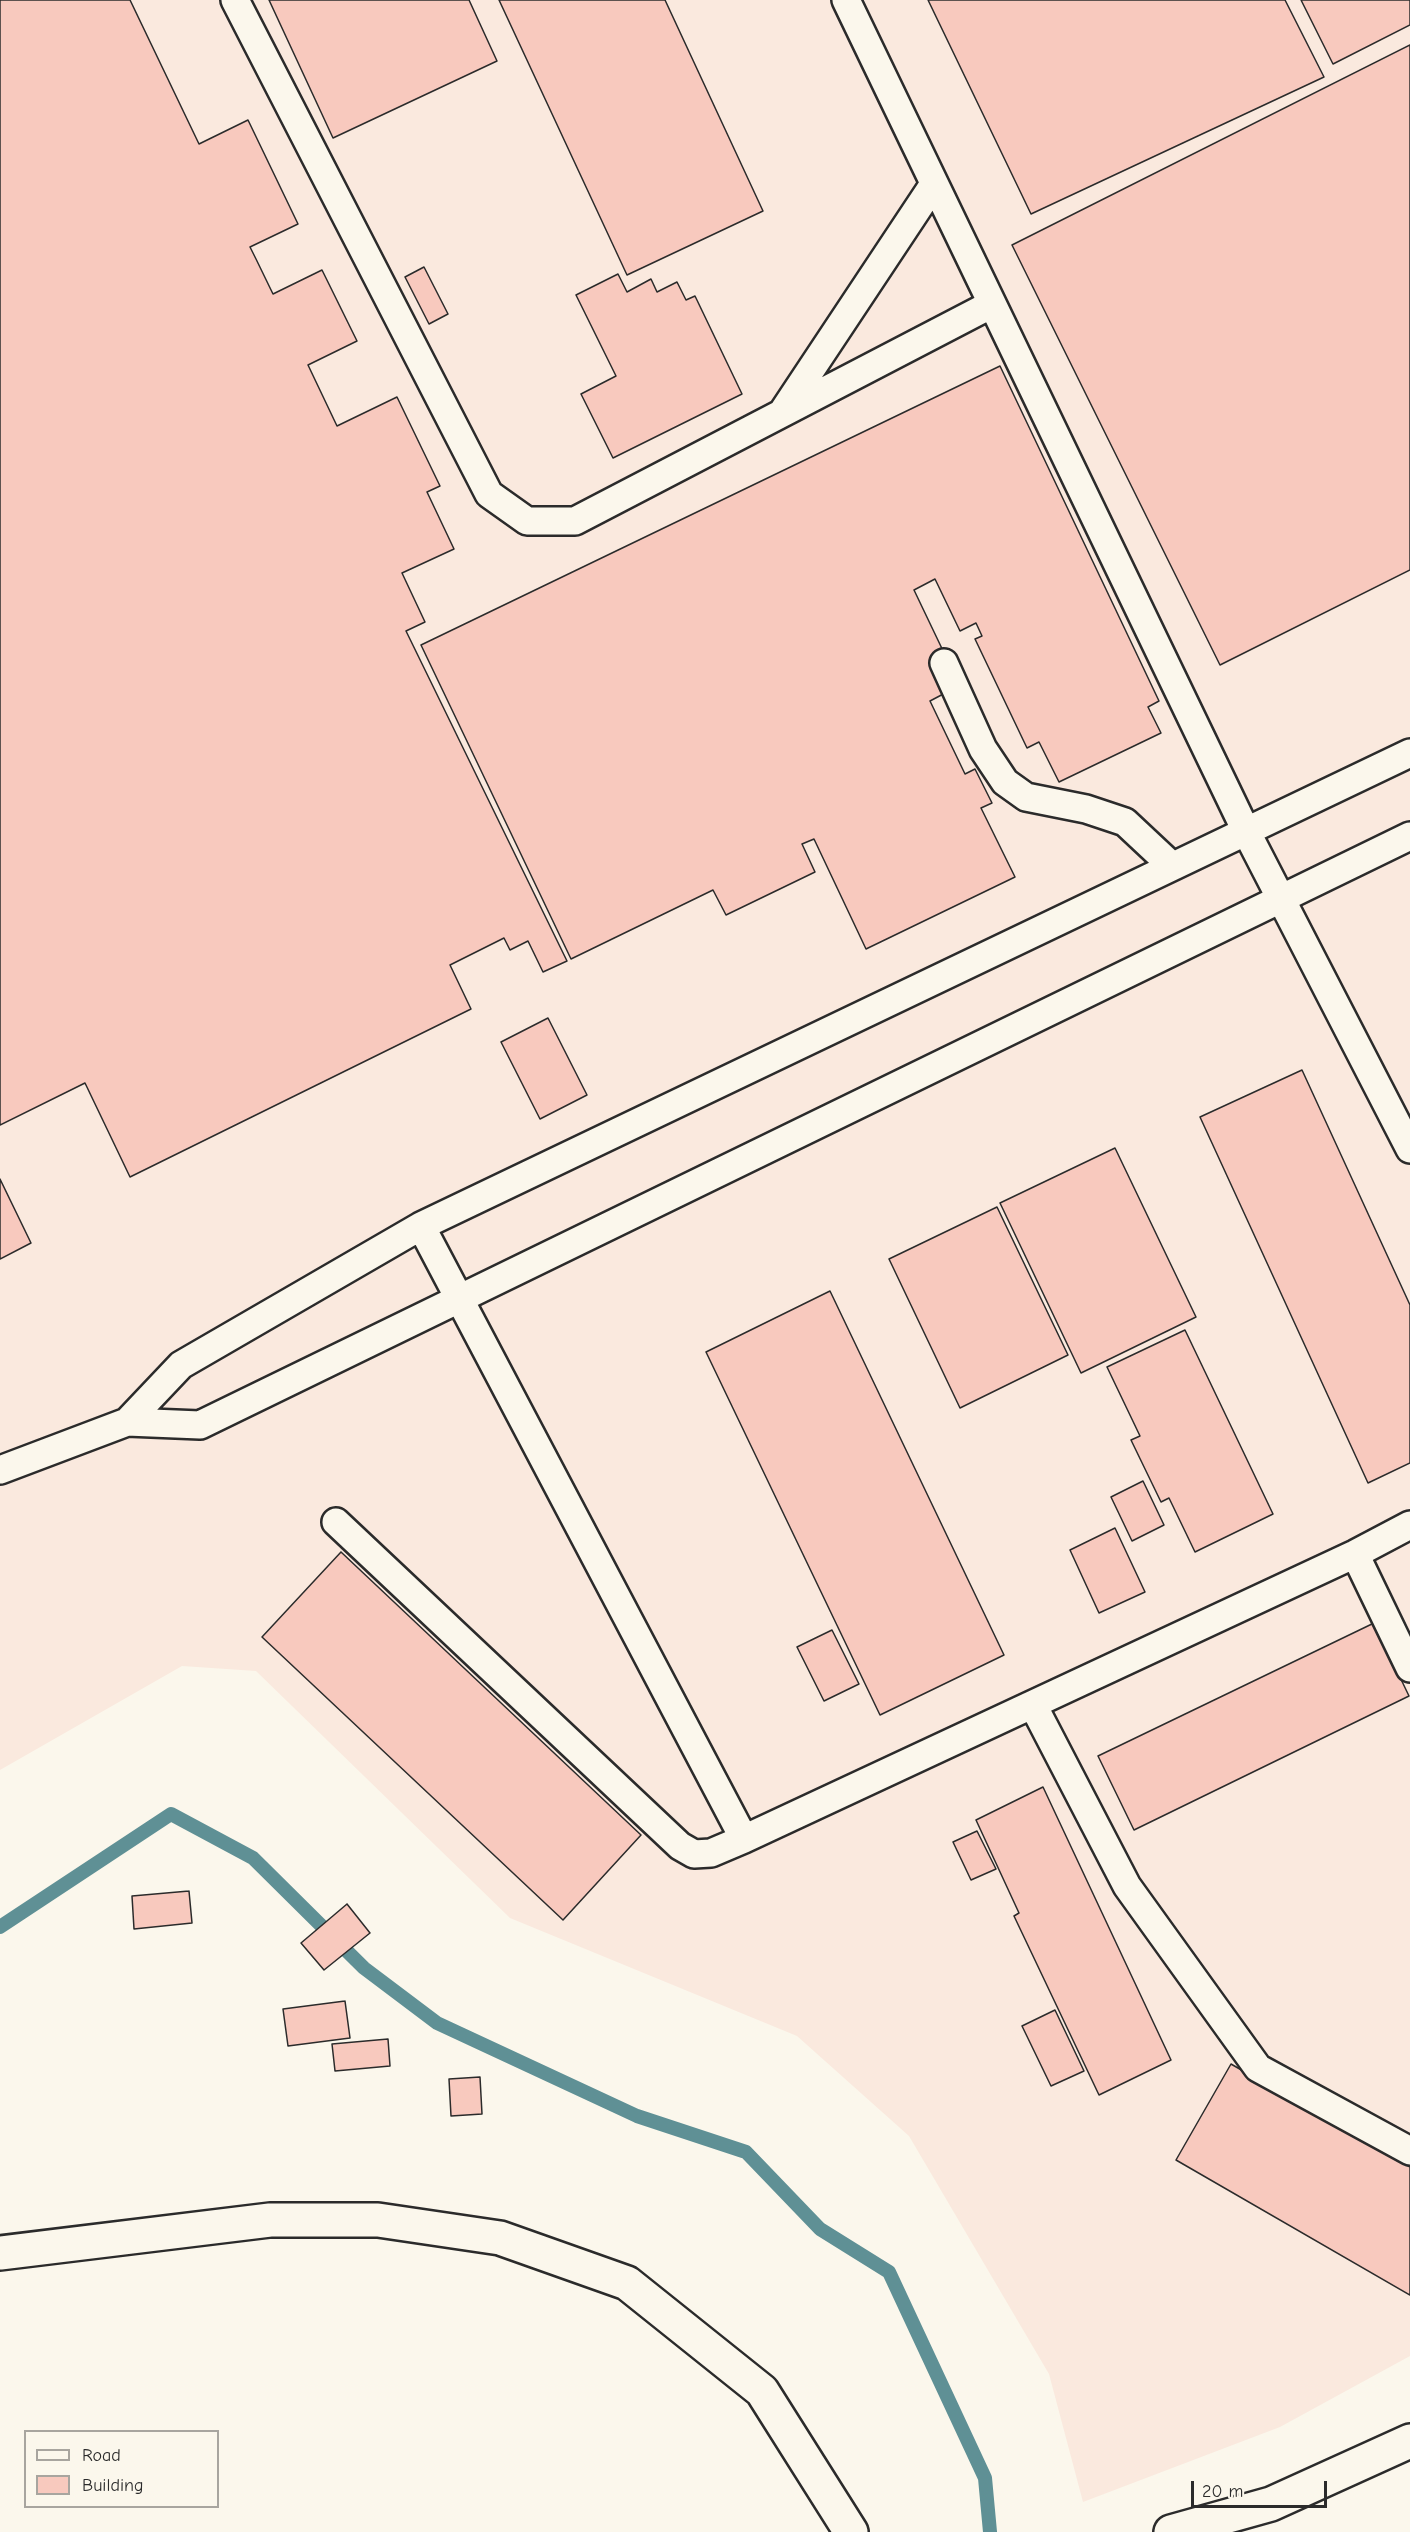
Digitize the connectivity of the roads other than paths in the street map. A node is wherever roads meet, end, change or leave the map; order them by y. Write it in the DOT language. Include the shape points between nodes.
graph roads {
  1 [pos="234,0"];
  2 [pos="846,0"];
  3 [pos="934,184"];
  4 [pos="992,304"];
  5 [pos="781,413"];
  6 [pos="944,663"];
  7 [pos="1410,753"];
  8 [pos="1246,831"];
  9 [pos="1410,836"];
  10 [pos="1172,866"];
  11 [pos="1282,898"];
  12 [pos="1410,1149"];
  13 [pos="421,1226"];
  14 [pos="459,1298"];
  15 [pos="127,1422"];
  16 [pos="0,1470"];
  17 [pos="336,1522"];
  18 [pos="1410,1525"];
  19 [pos="1355,1554"];
  20 [pos="1410,1668"];
  21 [pos="1033,1705"];
  22 [pos="744,1839"];
  23 [pos="1410,2151"];
  24 [pos="0,2253"];
  25 [pos="1410,2442"];
  26 [pos="851,2532"];
  27 [pos="1171,2532"];
  1 -- 5 [label="lane" via="489,494 526,521 575,521"];
  2 -- 3 [label="lane"];
  3 -- 4 [label="lane"];
  3 -- 5 [label="lane"];
  4 -- 5 [label="lane"];
  4 -- 8 [label="lane"];
  6 -- 10 [label="lane" via="983,749 1005,782 1026,797 1086,809 1125,822"];
  7 -- 8 [label="lane"];
  8 -- 10 [label="lane"];
  8 -- 11 [label="lane"];
  9 -- 11 [label="lane"];
  10 -- 13 [label="lane"];
  11 -- 12 [label="lane"];
  11 -- 14 [label="lane"];
  13 -- 14 [label="lane"];
  13 -- 15 [label="lane" via="181,1365"];
  14 -- 15 [label="lane" via="200,1425"];
  14 -- 22 [label="lane"];
  15 -- 16 [label="lane"];
  17 -- 22 [label="lane" via="680,1846 694,1854 711,1854"];
  18 -- 19 [label="lane"];
  19 -- 20 [label="lane"];
  19 -- 21 [label="lane"];
  21 -- 22 [label="lane"];
  21 -- 23 [label="lane" via="1127,1886 1258,2068"];
  24 -- 26 [label="street" via="270,2220 378,2220 500,2238 627,2283 762,2391"];
  25 -- 27 [label="street" via="1271,2504"];
}
